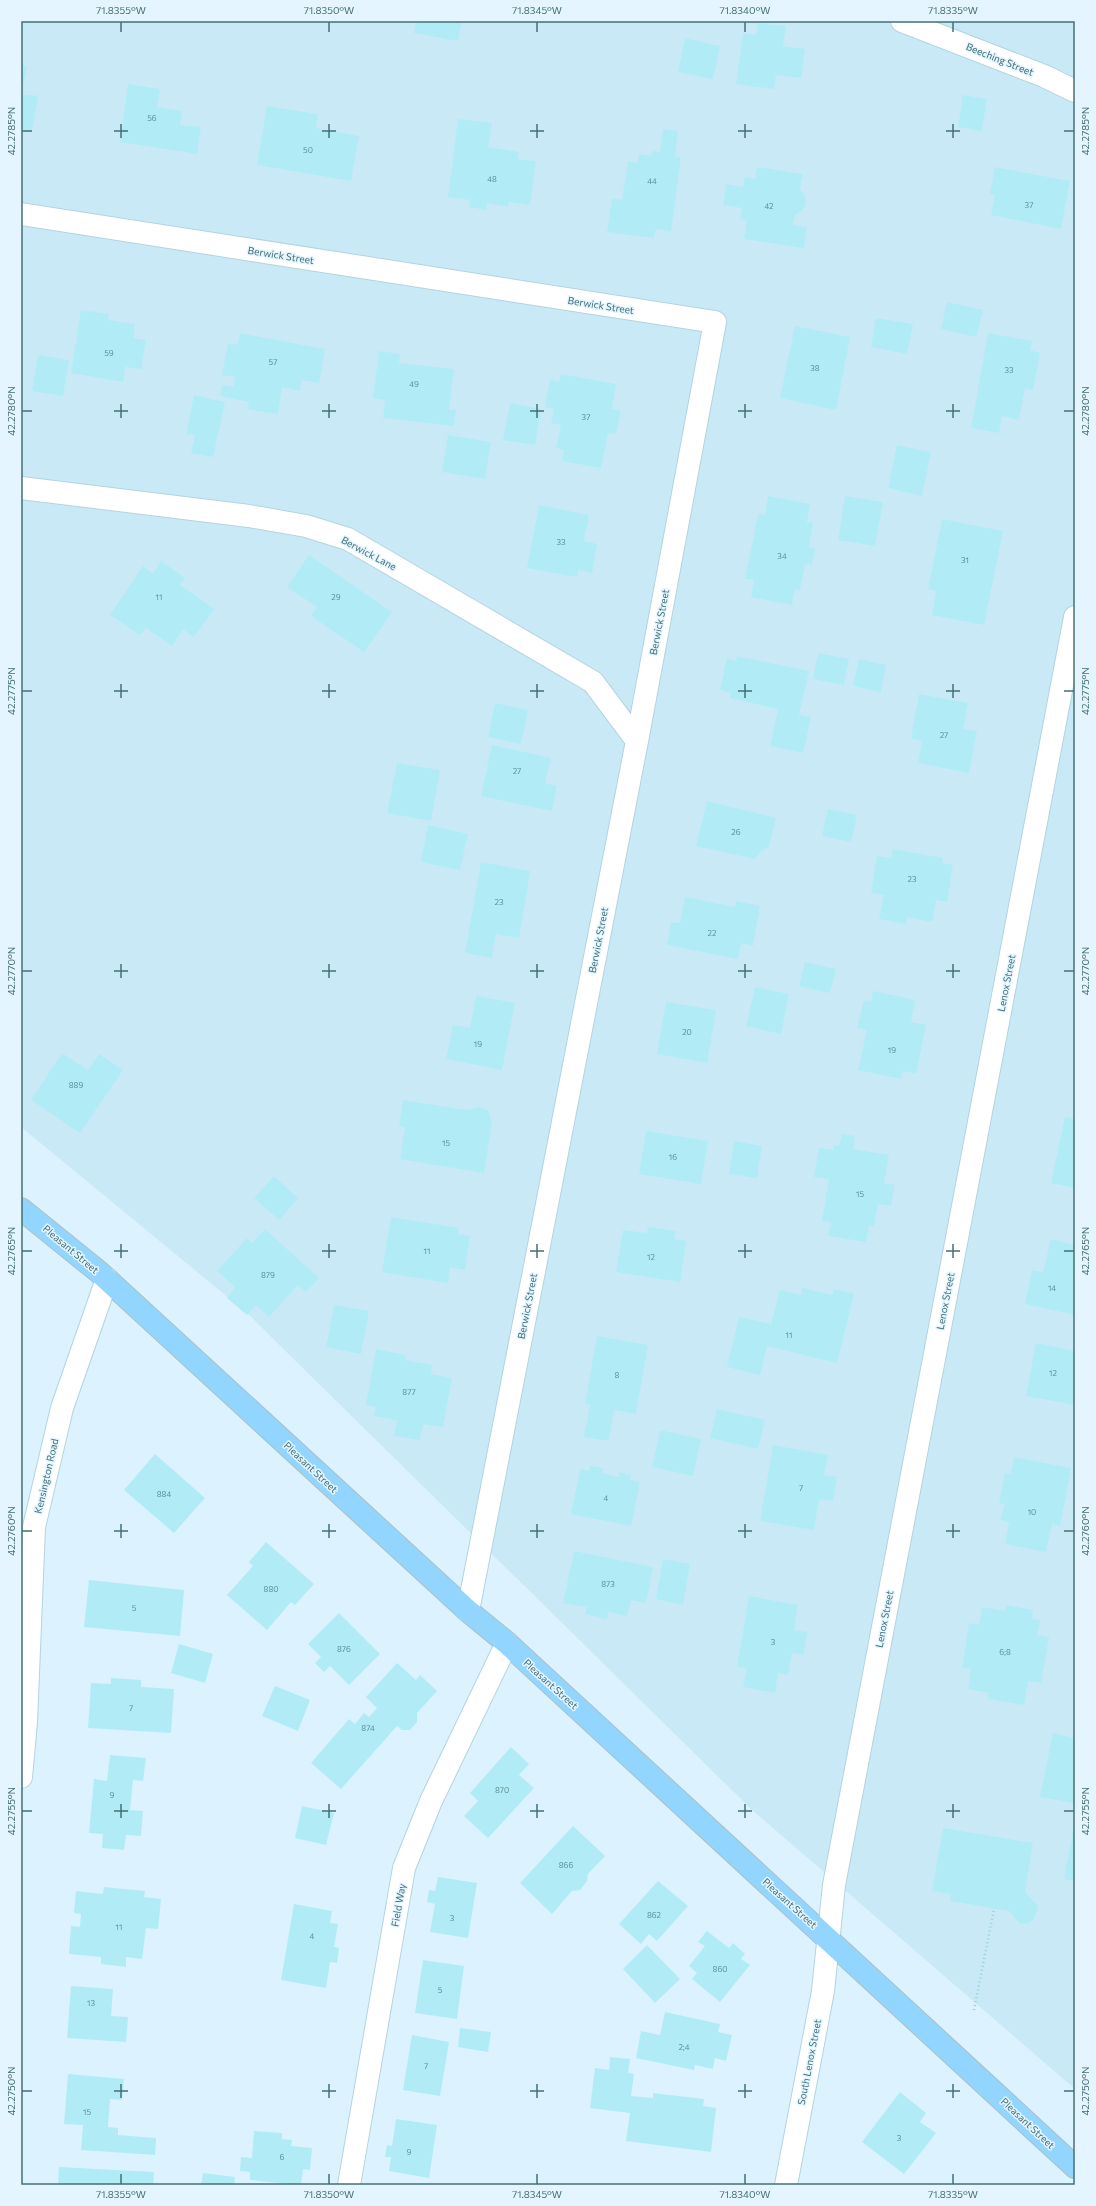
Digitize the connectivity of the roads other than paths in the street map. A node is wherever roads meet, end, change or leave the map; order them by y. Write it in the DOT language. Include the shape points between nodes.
graph roads {
  1 [pos="902,21"];
  2 [pos="1075,91"];
  3 [pos="21,214"];
  4 [pos="21,488"];
  5 [pos="1075,617"];
  6 [pos="637,741"];
  7 [pos="21,1209"];
  8 [pos="107,1279"];
  9 [pos="468,1611"];
  10 [pos="507,1643"];
  11 [pos="21,1776"];
  12 [pos="830,1938"];
  13 [pos="1075,2167"];
  14 [pos="349,2185"];
  15 [pos="786,2185"];
  1 -- 2 [label="street, Beeching Street" via="1044,76"];
  3 -- 6 [label="street, Berwick Street" via="715,322"];
  4 -- 6 [label="street, Berwick Lane" via="249,516 306,526 348,539 593,682"];
  5 -- 12 [label="street, Lenox Street" via="834,1885"];
  6 -- 9 [label="street, Berwick Street"];
  7 -- 8 [label="main road, Pleasant Street"];
  8 -- 9 [label="main road, Pleasant Street"];
  8 -- 11 [label="street, Kensington Road" via="62,1408 34,1527 26,1722"];
  9 -- 10 [label="main road, Pleasant Street"];
  10 -- 12 [label="main road, Pleasant Street"];
  10 -- 14 [label="street, Field Way" via="431,1801 404,1868"];
  12 -- 13 [label="main road, Pleasant Street"];
  12 -- 15 [label="street, South Lenox Street" via="823,1991"];
}
